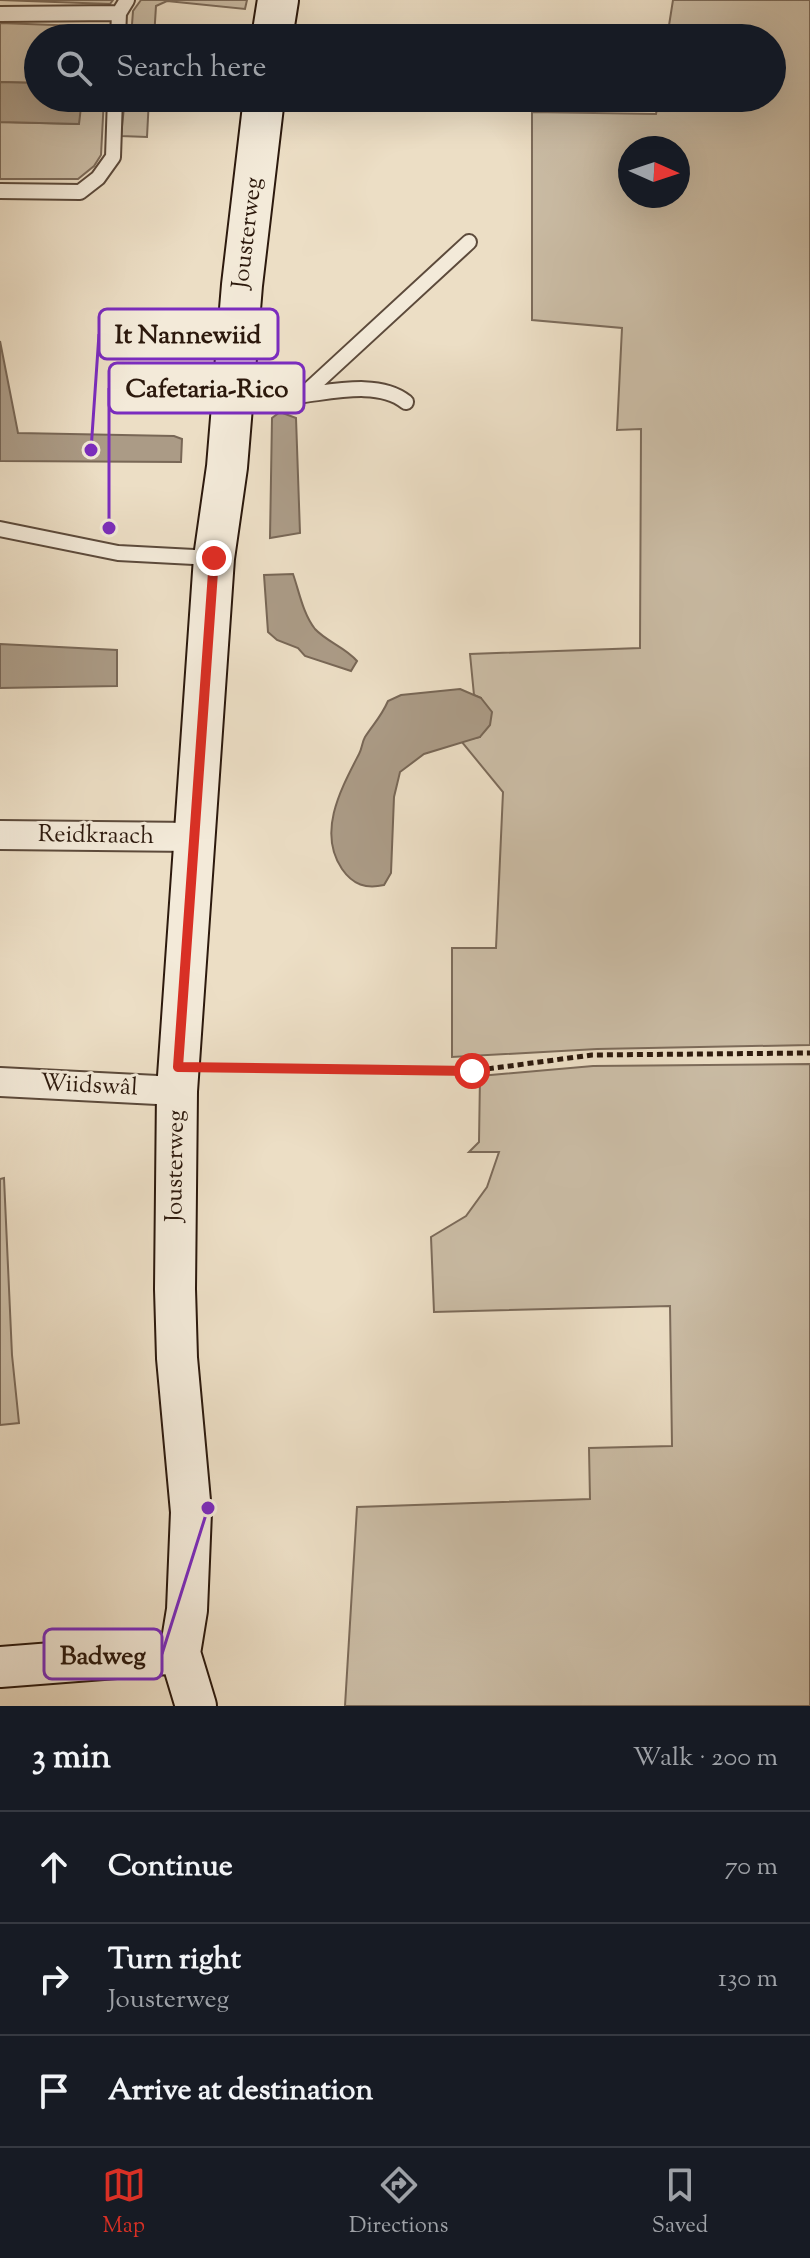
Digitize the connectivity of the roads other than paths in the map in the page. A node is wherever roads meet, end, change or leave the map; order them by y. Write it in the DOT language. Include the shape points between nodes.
graph roads {
  1 [pos="278,0"];
  2 [pos="123,6"];
  3 [pos="0,14"];
  4 [pos="274,24"];
  5 [pos="115,112"];
  6 [pos="262,112"];
  7 [pos="0,191"];
  8 [pos="469,242"];
  9 [pos="303,395"];
  10 [pos="233,402"];
  11 [pos="406,402"];
  12 [pos="1,534"];
  13 [pos="214,558"];
  14 [pos="0,835"];
  15 [pos="193,837"];
  16 [pos="178,1079"];
  17 [pos="0,1082"];
  18 [pos="180,1653"];
  19 [pos="0,1667"];
  20 [pos="196,1706"];
  1 -- 4 [label="street"];
  2 -- 3 [label="lane"];
  5 -- 7 [label="lane" via="113,157 80,192"];
  6 -- 10 [label="street, Jousterweg"];
  8 -- 9 [label="lane"];
  9 -- 10 [label="lane"];
  9 -- 11 [label="lane" via="369,390 395,393"];
  10 -- 13 [label="street, Jousterweg"];
  12 -- 13 [label="lane" via="118,553"];
  13 -- 15 [label="street, Jousterweg"];
  14 -- 15 [label="street, Reidkraach"];
  15 -- 16 [label="street, Jousterweg"];
  16 -- 17 [label="street, Wiidswâl"];
  16 -- 18 [label="street, Jousterweg" via="176,1330 191,1512"];
  18 -- 19 [label="street"];
  18 -- 20 [label="street, Jousterweg"];
}
